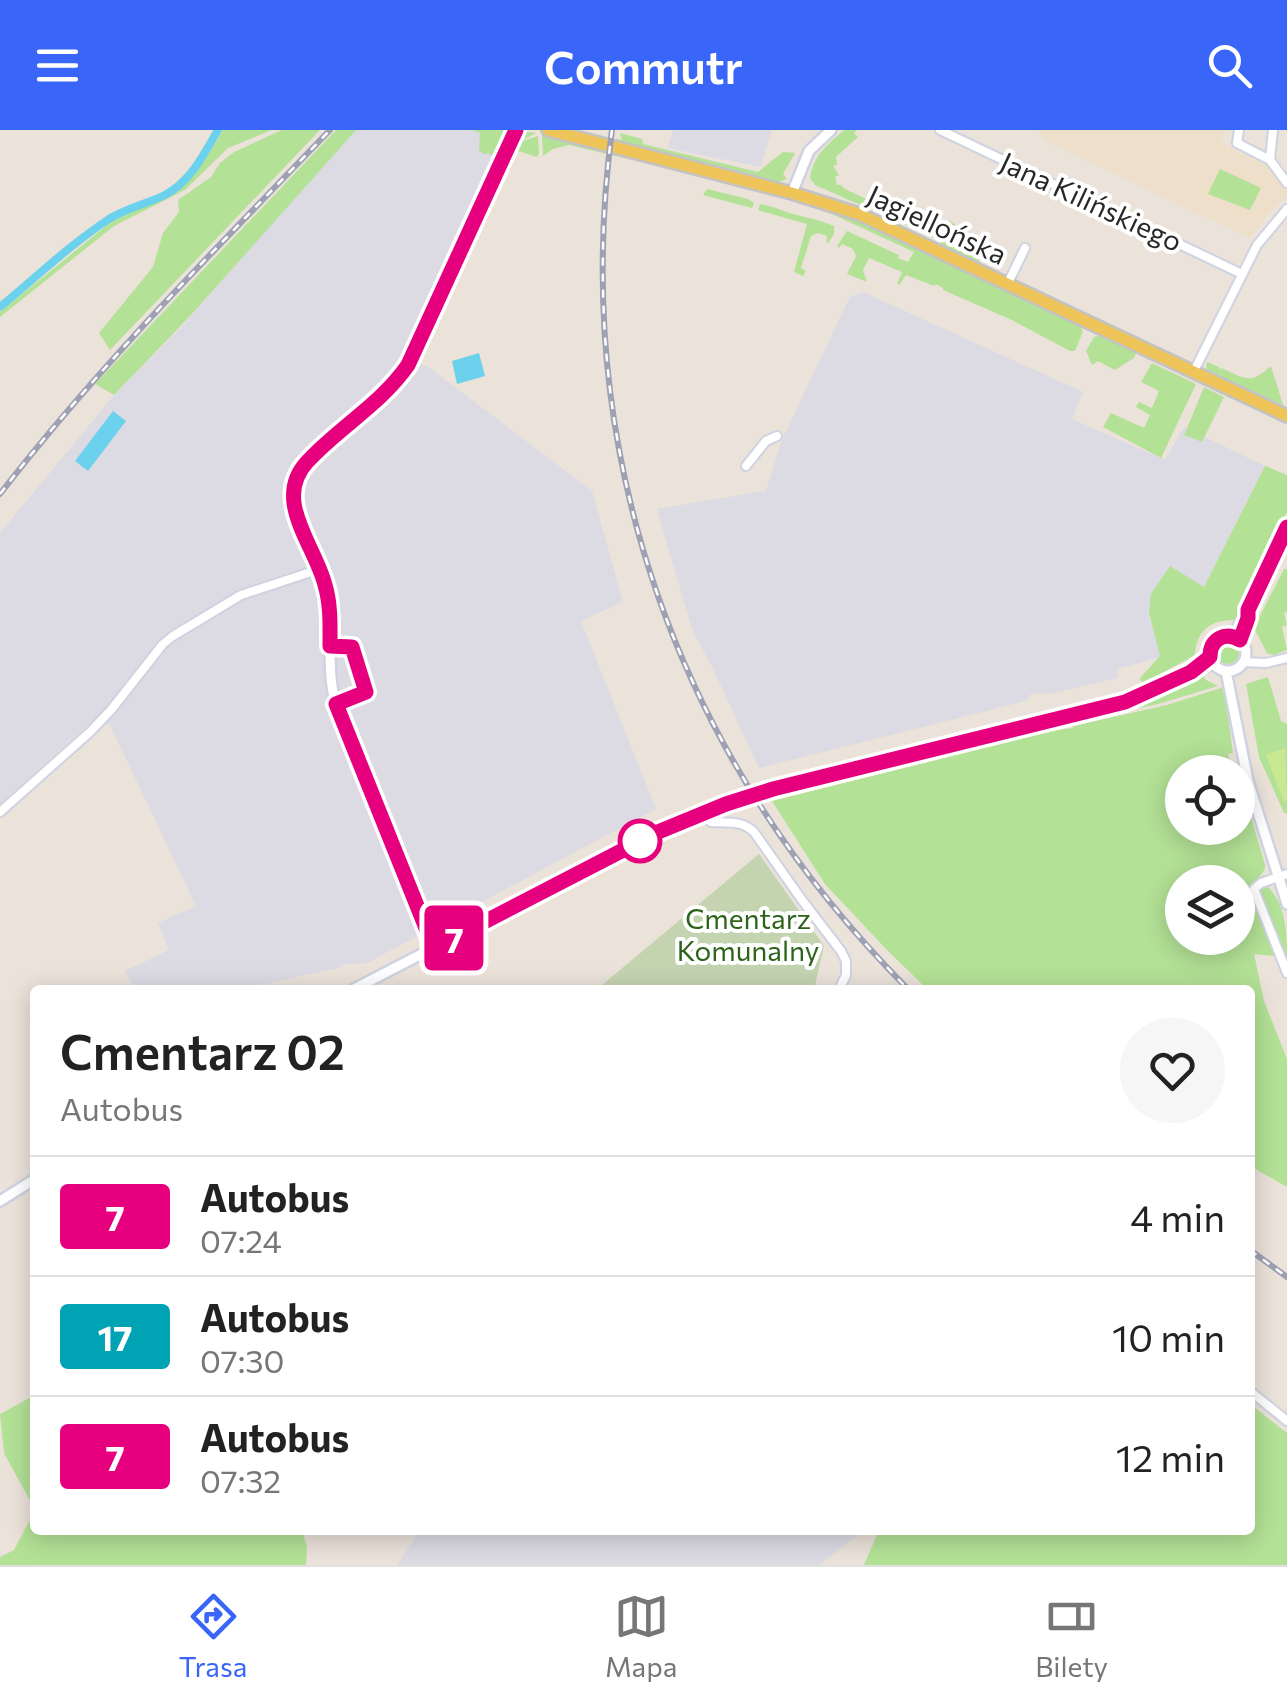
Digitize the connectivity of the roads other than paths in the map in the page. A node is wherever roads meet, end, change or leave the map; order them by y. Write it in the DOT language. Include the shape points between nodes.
graph roads {
  1 [pos="516,130"];
  2 [pos="548,130"];
  3 [pos="832,130"];
  4 [pos="940,130"];
  5 [pos="1239,130"];
  6 [pos="1273,130"];
  7 [pos="1270,160"];
  8 [pos="1287,183"];
  9 [pos="792,193"];
  10 [pos="1287,210"];
  11 [pos="1025,248"];
  12 [pos="1242,274"];
  13 [pos="1007,285"];
  14 [pos="1193,373"];
  15 [pos="1287,416"];
  16 [pos="776,436"];
  17 [pos="746,466"];
  18 [pos="1287,527"];
  19 [pos="320,569"];
  20 [pos="1236,638"];
  21 [pos="1244,658"];
  22 [pos="1287,658"];
  23 [pos="1212,661"];
  24 [pos="1230,670"];
  25 [pos="0,812"];
  26 [pos="703,813"];
  27 [pos="1282,876"];
  28 [pos="1287,904"];
  29 [pos="434,948"];
  30 [pos="1287,972"];
  31 [pos="362,985"];
  32 [pos="841,985"];
  33 [pos="30,1183"];
  34 [pos="0,1200"];
  35 [pos="1255,1396"];
  36 [pos="1287,1420"];
  1 -- 19 [label="street" via="408,365 296,477 294,511"];
  2 -- 9 [label="main road, Jagiellońska"];
  3 -- 9 [label="street" via="809,151"];
  4 -- 12 [label="street, Jana Kilińskiego"];
  5 -- 7 [label="street" via="1237,143"];
  6 -- 7 [label="street"];
  7 -- 8 [label="street"];
  9 -- 13 [label="main road, Jagiellońska" via="858,214"];
  10 -- 12 [label="street"];
  11 -- 13 [label="street"];
  12 -- 14 [label="street"];
  13 -- 14 [label="main road, Jagiellońska"];
  14 -- 15 [label="main road, Jagiellońska"];
  16 -- 17 [label="street"];
  18 -- 20 [label="street"];
  19 -- 25 [label="street" via="242,596 182,629 112,710"];
  19 -- 29 [label="street" via="330,608 336,704"];
  20 -- 21 [label="street"];
  20 -- 23 [label="street" via="1215,640"];
  21 -- 22 [label="street" via="1266,664"];
  21 -- 24 [label="street"];
  23 -- 24 [label="street"];
  23 -- 26 [label="street, bridge" via="1118,704 773,789"];
  24 -- 27 [label="street" via="1248,781"];
  26 -- 29 [label="street"];
  26 -- 32 [label="street" via="711,822 738,822 754,832 841,951"];
  27 -- 28 [label="street"];
  27 -- 30 [label="street" via="1254,892"];
  29 -- 31 [label="street"];
  33 -- 34 [label="street"];
  35 -- 36 [label="street"];
}
